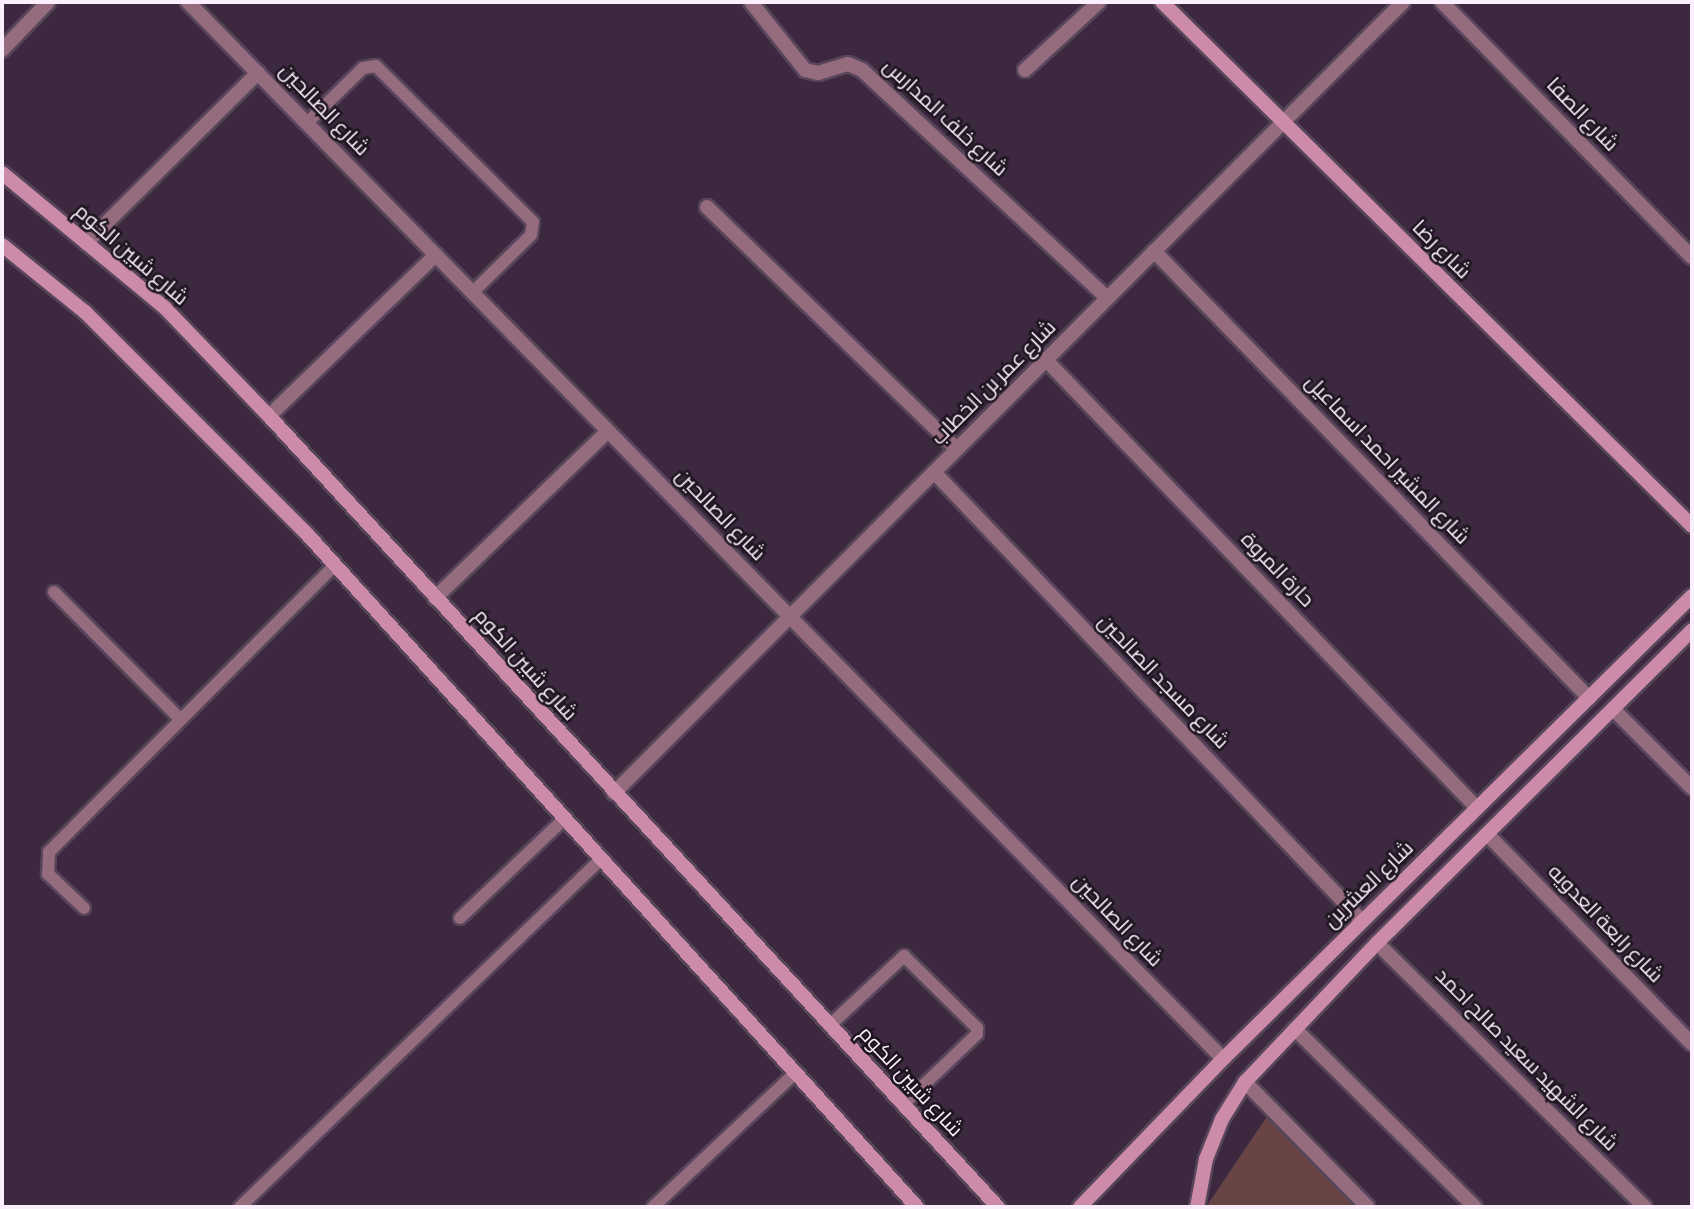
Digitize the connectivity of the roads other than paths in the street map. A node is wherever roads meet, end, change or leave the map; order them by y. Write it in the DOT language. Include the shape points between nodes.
graph roads {
  1 [pos="48,2"];
  2 [pos="188,2"];
  3 [pos="751,2"];
  4 [pos="1099,2"];
  5 [pos="1442,2"];
  6 [pos="1167,4"];
  7 [pos="1394,5"];
  8 [pos="2,50"];
  9 [pos="1025,70"];
  10 [pos="258,73"];
  11 [pos="307,123"];
  12 [pos="1282,123"];
  13 [pos="2,173"];
  14 [pos="706,207"];
  15 [pos="86,243"];
  16 [pos="2,245"];
  17 [pos="1154,251"];
  18 [pos="436,255"];
  19 [pos="1692,257"];
  20 [pos="472,292"];
  21 [pos="1107,298"];
  22 [pos="1046,360"];
  23 [pos="269,416"];
  24 [pos="608,431"];
  25 [pos="957,449"];
  26 [pos="934,472"];
  27 [pos="1692,526"];
  28 [pos="335,565"];
  29 [pos="54,592"];
  30 [pos="1692,596"];
  31 [pos="435,598"];
  32 [pos="790,617"];
  33 [pos="1692,630"];
  34 [pos="1589,698"];
  35 [pos="1613,709"];
  36 [pos="180,719"];
  37 [pos="1692,788"];
  38 [pos="614,793"];
  39 [pos="1477,808"];
  40 [pos="563,820"];
  41 [pos="1487,834"];
  42 [pos="600,860"];
  43 [pos="84,908"];
  44 [pos="460,918"];
  45 [pos="1362,921"];
  46 [pos="1377,943"];
  47 [pos="830,1026"];
  48 [pos="1295,1029"];
  49 [pos="1692,1044"];
  50 [pos="1223,1059"];
  51 [pos="795,1073"];
  52 [pos="1245,1082"];
  53 [pos="903,1105"];
  54 [pos="240,1207"];
  55 [pos="653,1207"];
  56 [pos="917,1207"];
  57 [pos="998,1207"];
  58 [pos="1080,1207"];
  59 [pos="1197,1207"];
  60 [pos="1368,1207"];
  61 [pos="1475,1207"];
  62 [pos="1645,1207"];
  1 -- 8 [label="street"];
  2 -- 10 [label="street, شارع الصالحين"];
  3 -- 21 [label="street, شارع خلف المدارس" via="805,70 818,73 848,64 862,70"];
  4 -- 9 [label="street"];
  5 -- 19 [label="street, شارع الصفا"];
  6 -- 12 [label="street, شارع رضا"];
  7 -- 12 [label="street, شارع عمر بن الخطاب"];
  10 -- 11 [label="street, شارع الصالحين"];
  10 -- 15 [label="street"];
  11 -- 18 [label="street, شارع الصالحين"];
  11 -- 20 [label="lane" via="363,68 376,66 533,222 531,235"];
  12 -- 17 [label="street, شارع عمر بن الخطاب"];
  12 -- 27 [label="street, شارع رضا"];
  13 -- 15 [label="street, شارع شبين الكوم"];
  14 -- 25 [label="street"];
  15 -- 23 [label="street, شارع شبين الكوم" via="164,308"];
  16 -- 28 [label="street" via="85,312"];
  17 -- 21 [label="street, شارع عمر بن الخطاب"];
  17 -- 34 [label="street, شارع المشير احمد اسماعيل"];
  18 -- 20 [label="street, شارع الصالحين"];
  18 -- 23 [label="street"];
  20 -- 24 [label="street, شارع الصالحين"];
  21 -- 22 [label="street, شارع عمر بن الخطاب"];
  22 -- 25 [label="street, شارع عمر بن الخطاب"];
  22 -- 39 [label="street, حارة المروة"];
  23 -- 31 [label="street, شارع شبين الكوم"];
  24 -- 31 [label="street"];
  24 -- 32 [label="street, شارع الصالحين"];
  25 -- 26 [label="street, شارع عمر بن الخطاب"];
  26 -- 32 [label="street, شارع عمر بن الخطاب"];
  26 -- 45 [label="street, شارع مسجد الصالحين"];
  28 -- 36 [label="lane"];
  28 -- 40 [label="street"];
  29 -- 36 [label="lane"];
  30 -- 34 [label="street, شارع العشرين"];
  31 -- 38 [label="street, شارع شبين الكوم"];
  32 -- 38 [label="street, شارع عمر بن الخطاب"];
  32 -- 50 [label="street, شارع الصالحين"];
  33 -- 35 [label="street"];
  34 -- 39 [label="street, شارع العشرين"];
  35 -- 37 [label="street"];
  35 -- 41 [label="street"];
  36 -- 43 [label="lane" via="49,852 48,874"];
  38 -- 47 [label="street, شارع شبين الكوم"];
  39 -- 45 [label="street, شارع العشرين"];
  40 -- 42 [label="street"];
  40 -- 44 [label="lane"];
  41 -- 46 [label="street"];
  41 -- 49 [label="street, شارع رابعة العدويه"];
  42 -- 51 [label="street"];
  42 -- 54 [label="lane"];
  45 -- 50 [label="street, شارع العشرين"];
  46 -- 48 [label="street"];
  46 -- 62 [label="street, شارع الشهيد سعيد صالح احمد"];
  47 -- 53 [label="street, شارع شبين الكوم"];
  47 -- 53 [label="lane" via="904,956 977,1028 977,1034"];
  48 -- 52 [label="street"];
  48 -- 61 [label="street"];
  50 -- 58 [label="street, شارع العشرين"];
  51 -- 55 [label="lane"];
  51 -- 56 [label="street"];
  52 -- 59 [label="street" via="1222,1119 1206,1159"];
  52 -- 60 [label="street"];
  53 -- 57 [label="street, شارع شبين الكوم"];
}
